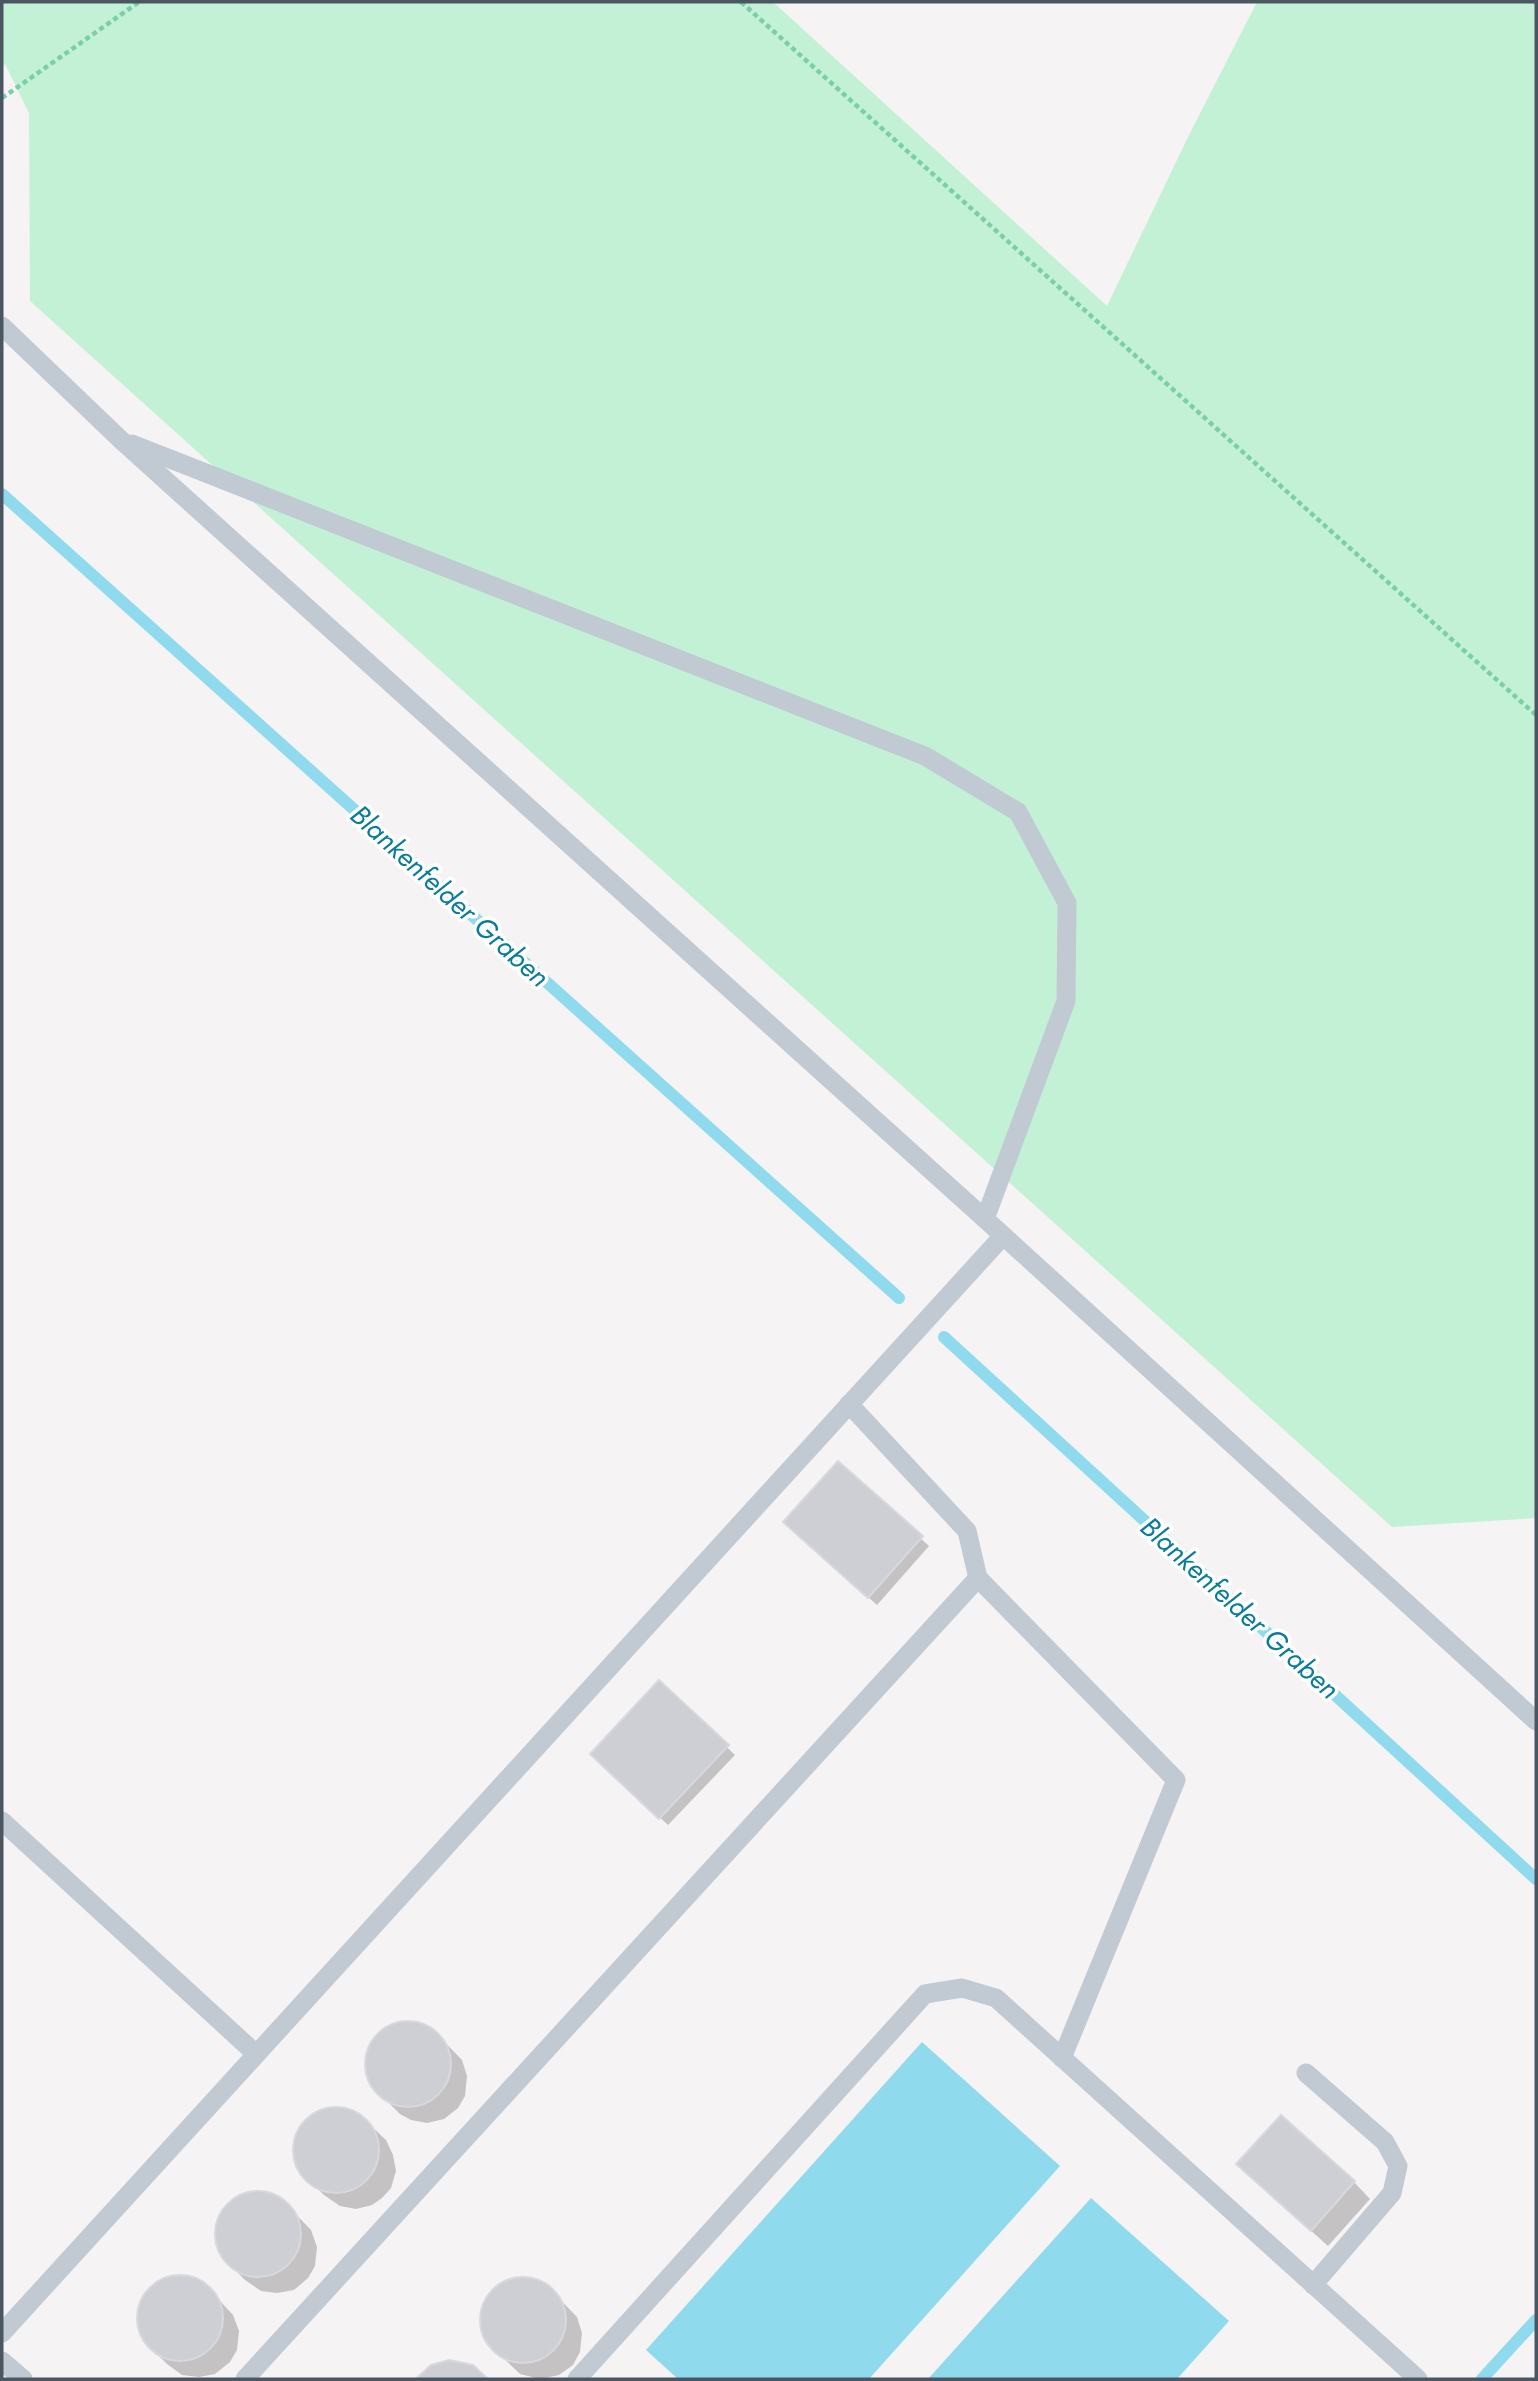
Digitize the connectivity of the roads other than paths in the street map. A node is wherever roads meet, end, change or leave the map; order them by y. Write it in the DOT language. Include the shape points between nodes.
graph roads {
  1 [pos="2,326"];
  2 [pos="121,440"];
  3 [pos="985,1219"];
  4 [pos="1003,1236"];
  5 [pos="849,1404"];
  6 [pos="978,1578"];
  7 [pos="1536,1721"];
  8 [pos="2,1821"];
  9 [pos="256,2054"];
  10 [pos="1062,2058"];
  11 [pos="1306,2073"];
  12 [pos="1313,2285"];
  13 [pos="2,2332"];
  14 [pos="2,2361"];
  15 [pos="23,2379"];
  16 [pos="245,2379"];
  17 [pos="577,2379"];
  18 [pos="1418,2379"];
  1 -- 2 [label="lane"];
  2 -- 3 [label="lane"];
  2 -- 3 [label="lane" via="925,756 1018,811 1066,903 1066,1002"];
  3 -- 4 [label="lane"];
  4 -- 5 [label="lane"];
  4 -- 7 [label="lane"];
  5 -- 6 [label="lane" via="967,1531"];
  5 -- 9 [label="lane"];
  6 -- 10 [label="lane" via="1176,1780"];
  6 -- 16 [label="lane"];
  8 -- 9 [label="lane"];
  9 -- 13 [label="lane"];
  10 -- 12 [label="lane"];
  10 -- 17 [label="lane" via="996,1998 962,1988 925,1994"];
  11 -- 12 [label="lane" via="1385,2142 1398,2166 1392,2193"];
  12 -- 18 [label="lane"];
  14 -- 15 [label="lane"];
}
